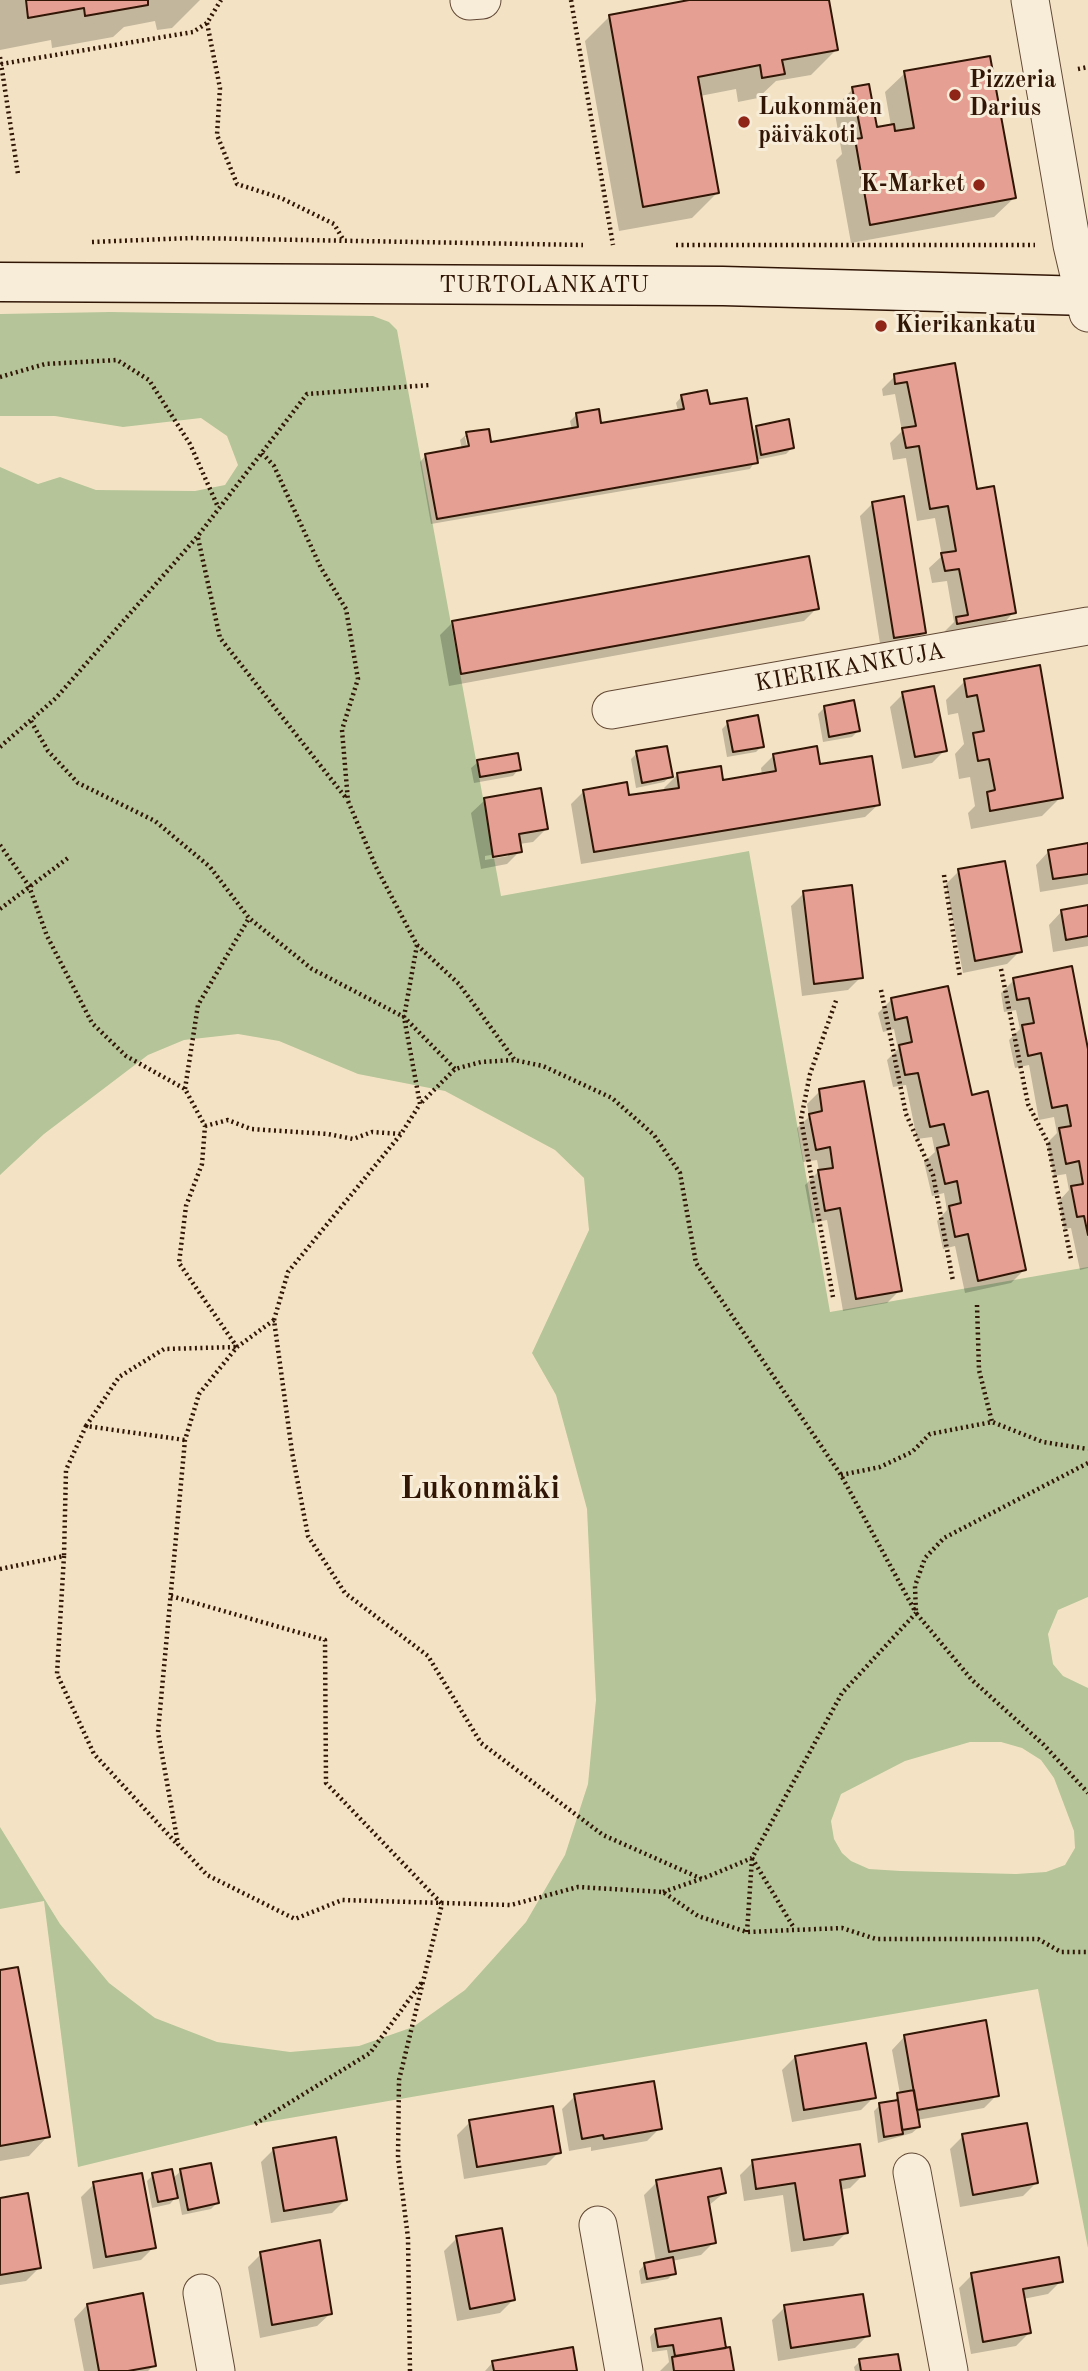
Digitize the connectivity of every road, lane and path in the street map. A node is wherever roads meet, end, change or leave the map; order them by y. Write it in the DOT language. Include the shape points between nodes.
graph roads {
  1 [pos="221,0"];
  2 [pos="571,0"];
  3 [pos="1030,0"];
  4 [pos="207,23"];
  5 [pos="0,57"];
  6 [pos="1,64"];
  7 [pos="18,174"];
  8 [pos="344,241"];
  9 [pos="82,242"];
  10 [pos="586,245"];
  11 [pos="600,245"];
  12 [pos="613,245"];
  13 [pos="626,245"];
  14 [pos="663,245"];
  15 [pos="1072,245"];
  16 [pos="0,282"];
  17 [pos="1086,301"];
  18 [pos="0,377"];
  19 [pos="430,385"];
  20 [pos="262,453"];
  21 [pos="218,507"];
  22 [pos="197,537"];
  23 [pos="1088,626"];
  24 [pos="611,710"];
  25 [pos="31,721"];
  26 [pos="0,747"];
  27 [pos="348,801"];
  28 [pos="0,845"];
  29 [pos="68,858"];
  30 [pos="944,875"];
  31 [pos="29,886"];
  32 [pos="0,909"];
  33 [pos="249,918"];
  34 [pos="417,945"];
  35 [pos="1001,970"];
  36 [pos="960,977"];
  37 [pos="881,990"];
  38 [pos="837,998"];
  39 [pos="404,1017"];
  40 [pos="514,1060"];
  41 [pos="455,1069"];
  42 [pos="185,1088"];
  43 [pos="420,1104"];
  44 [pos="205,1126"];
  45 [pos="401,1134"];
  46 [pos="1071,1259"];
  47 [pos="953,1281"];
  48 [pos="833,1297"];
  49 [pos="977,1305"];
  50 [pos="274,1320"];
  51 [pos="237,1348"];
  52 [pos="992,1422"];
  53 [pos="86,1426"];
  54 [pos="185,1440"];
  55 [pos="1088,1449"];
  56 [pos="1088,1463"];
  57 [pos="841,1475"];
  58 [pos="64,1556"];
  59 [pos="0,1569"];
  60 [pos="171,1596"];
  61 [pos="916,1613"];
  62 [pos="1088,1793"];
  63 [pos="177,1844"];
  64 [pos="752,1858"];
  65 [pos="702,1879"];
  66 [pos="663,1892"];
  67 [pos="442,1904"];
  68 [pos="794,1928"];
  69 [pos="747,1931"];
  70 [pos="1088,1952"];
  71 [pos="424,1979"];
  72 [pos="255,2124"];
  73 [pos="912,2172"];
  74 [pos="598,2225"];
  75 [pos="202,2293"];
  76 [pos="216,2371"];
  77 [pos="410,2371"];
  78 [pos="624,2371"];
  79 [pos="949,2371"];
  1 -- 4 [label="path"];
  2 -- 12 [label="path"];
  3 -- 15 [label="street"];
  4 -- 6 [label="path" via="192,32"];
  4 -- 8 [label="path" via="220,88 216,135 237,184 281,198 334,224"];
  5 -- 6 [label="path"];
  6 -- 7 [label="path"];
  8 -- 9 [label="path" via="191,238"];
  8 -- 10 [label="path"];
  11 -- 12 [label="path"];
  12 -- 13 [label="path"];
  14 -- 15 [label="path"];
  15 -- 17 [label="street"];
  16 -- 17 [label="main road, TURTOLANKATU" via="723,286"];
  18 -- 21 [label="path" via="45,364 117,360 149,380 190,444"];
  19 -- 20 [label="path" via="307,394"];
  20 -- 21 [label="path"];
  20 -- 27 [label="path" via="274,466 321,568 346,609 358,679 342,730"];
  21 -- 22 [label="path"];
  22 -- 25 [label="path"];
  22 -- 27 [label="path" via="220,638"];
  23 -- 24 [label="street, KIERIKANKUJA"];
  25 -- 26 [label="path"];
  25 -- 33 [label="path" via="48,751 78,782 155,821 210,867"];
  27 -- 34 [label="path"];
  28 -- 31 [label="path"];
  29 -- 31 [label="path"];
  30 -- 36 [label="path"];
  31 -- 32 [label="path"];
  31 -- 42 [label="path" via="47,936 92,1023 126,1056"];
  33 -- 39 [label="path" via="312,969"];
  33 -- 42 [label="path" via="198,1005"];
  34 -- 39 [label="path"];
  34 -- 40 [label="path" via="459,984"];
  35 -- 46 [label="path" via="1028,1104 1048,1143"];
  37 -- 47 [label="path" via="906,1114 933,1175"];
  38 -- 48 [label="path" via="810,1074 801,1119"];
  39 -- 41 [label="path"];
  39 -- 43 [label="path"];
  40 -- 41 [label="path"];
  40 -- 57 [label="path" via="543,1066 612,1098 654,1135 680,1173 696,1263"];
  41 -- 43 [label="path"];
  42 -- 44 [label="path"];
  43 -- 45 [label="path"];
  44 -- 45 [label="path" via="228,1120 251,1129 353,1139 372,1132"];
  44 -- 51 [label="path" via="202,1164 186,1206 179,1263"];
  45 -- 50 [label="path" via="288,1272"];
  49 -- 52 [label="path" via="979,1370"];
  50 -- 51 [label="path"];
  50 -- 65 [label="path" via="308,1536 345,1593 428,1656 481,1743 603,1835"];
  51 -- 53 [label="path" via="164,1349 119,1377"];
  51 -- 54 [label="path" via="199,1394"];
  52 -- 55 [label="path" via="1043,1443"];
  52 -- 57 [label="path" via="930,1434 912,1452 891,1462"];
  53 -- 54 [label="path"];
  53 -- 58 [label="path" via="66,1470"];
  54 -- 60 [label="path"];
  56 -- 61 [label="path" via="944,1538 925,1558 915,1586"];
  57 -- 61 [label="path"];
  58 -- 59 [label="path"];
  58 -- 63 [label="path" via="57,1674 94,1754"];
  60 -- 63 [label="path" via="158,1732"];
  60 -- 67 [label="path" via="325,1640 326,1783"];
  61 -- 62 [label="path" via="972,1680 1043,1744"];
  61 -- 64 [label="path" via="842,1693"];
  63 -- 67 [label="path" via="207,1875 295,1919 342,1900"];
  64 -- 65 [label="path"];
  64 -- 68 [label="path"];
  64 -- 69 [label="path"];
  65 -- 66 [label="path"];
  66 -- 67 [label="path" via="578,1886 511,1905"];
  66 -- 69 [label="path" via="698,1916"];
  67 -- 71 [label="path"];
  68 -- 69 [label="path"];
  68 -- 70 [label="path" via="842,1928 876,1939 1038,1940 1061,1952"];
  71 -- 72 [label="path" via="370,2053"];
  71 -- 77 [label="path" via="399,2080 398,2158 408,2238"];
  73 -- 79 [label="street"];
  74 -- 78 [label="street"];
  75 -- 76 [label="street"];
}
